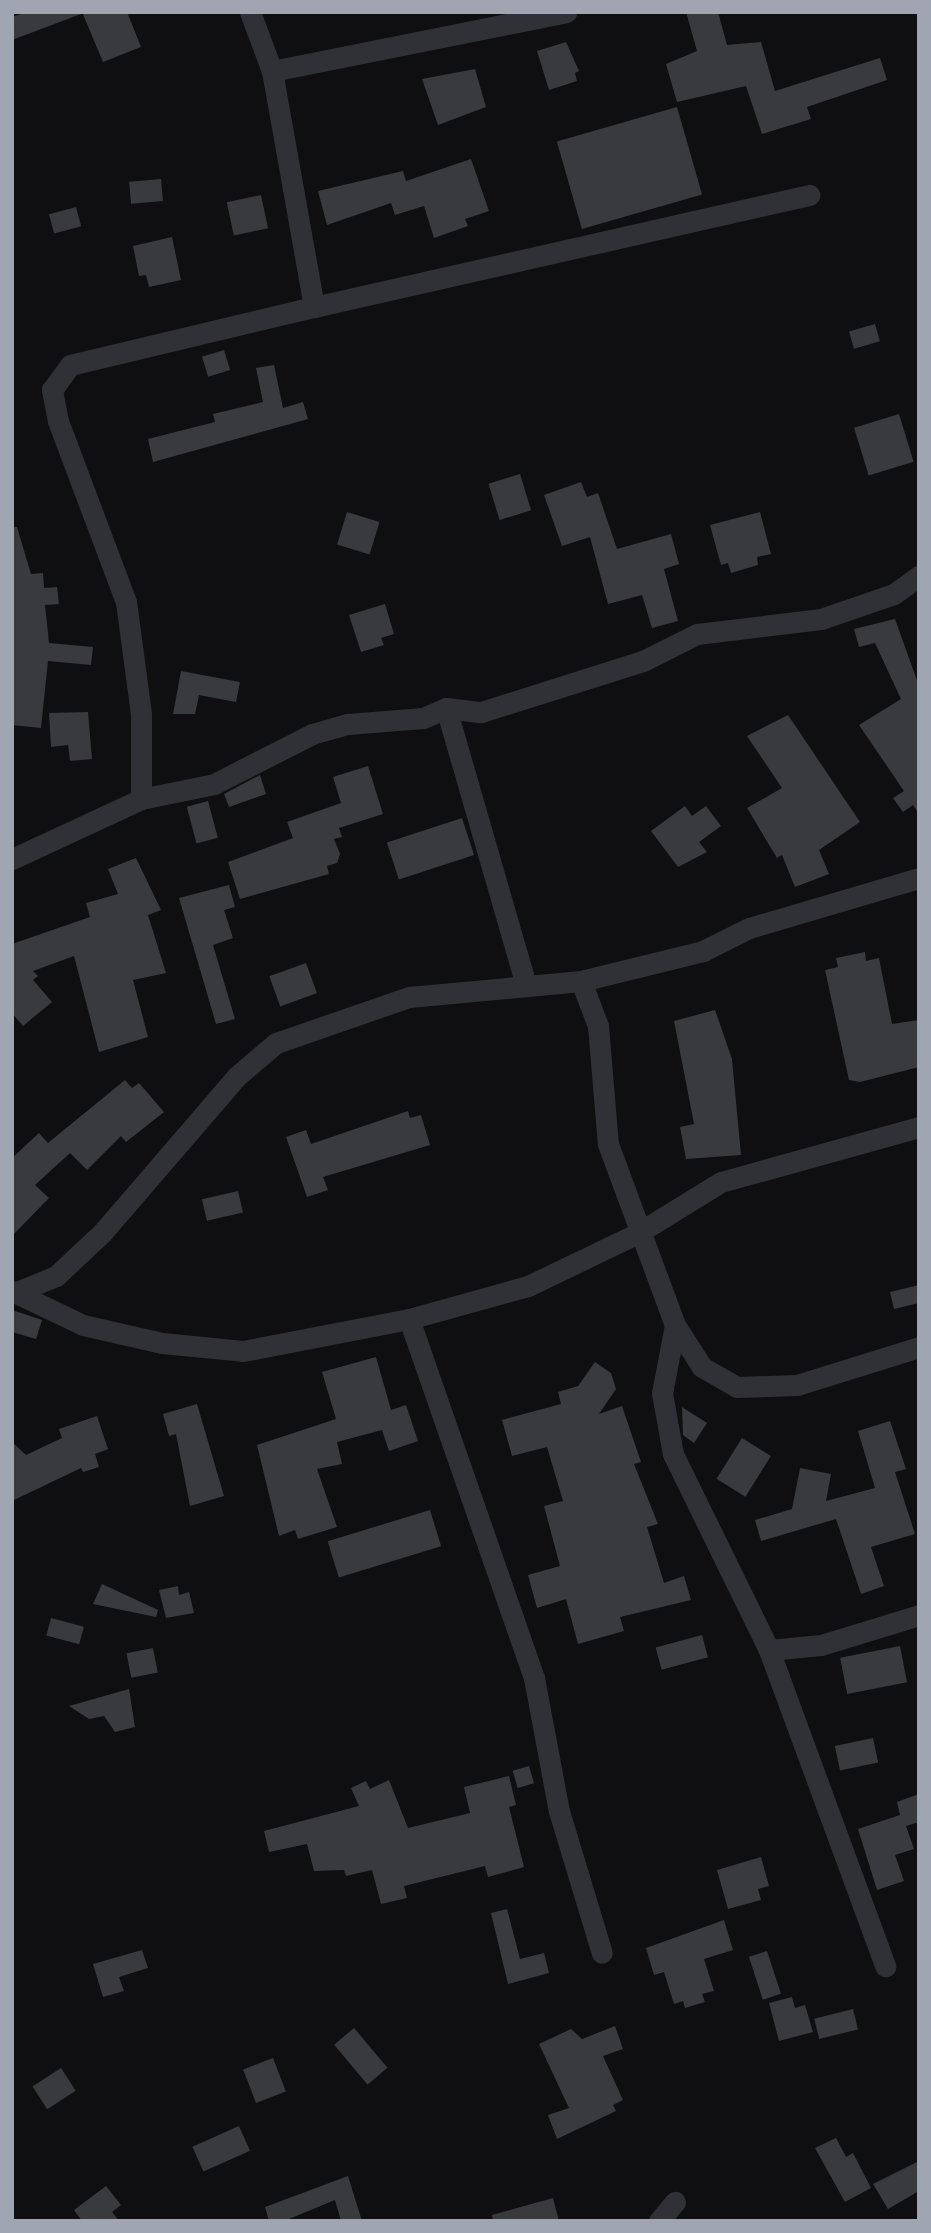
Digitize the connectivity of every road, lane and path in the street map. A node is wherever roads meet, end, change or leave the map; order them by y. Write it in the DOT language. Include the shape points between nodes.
graph roads {
  1 [pos="250,12"];
  2 [pos="566,12"];
  3 [pos="272,71"];
  4 [pos="809,195"];
  5 [pos="314,307"];
  6 [pos="919,576"];
  7 [pos="446,708"];
  8 [pos="141,799"];
  9 [pos="12,859"];
  10 [pos="919,878"];
  11 [pos="581,981"];
  12 [pos="526,985"];
  13 [pos="919,1127"];
  14 [pos="638,1233"];
  15 [pos="15,1292"];
  16 [pos="410,1319"];
  17 [pos="675,1325"];
  18 [pos="919,1347"];
  19 [pos="919,1615"];
  20 [pos="769,1650"];
  21 [pos="602,1953"];
  22 [pos="886,1966"];
  23 [pos="676,2202"];
  24 [pos="659,2221"];
  1 -- 3 [label="street"];
  2 -- 3 [label="street"];
  3 -- 5 [label="street"];
  4 -- 5 [label="street"];
  5 -- 8 [label="street" via="70,365 52,390 58,421 126,602 141,714"];
  6 -- 7 [label="street" via="894,594 821,619 697,634 643,661 481,712"];
  7 -- 8 [label="street" via="386,725 348,724 312,734 214,784"];
  7 -- 12 [label="street"];
  8 -- 9 [label="street"];
  10 -- 11 [label="street" via="749,928 703,951"];
  11 -- 12 [label="street"];
  11 -- 14 [label="street" via="598,1026 608,1144"];
  12 -- 15 [label="street" via="409,997 276,1043 236,1077 102,1233 55,1276"];
  13 -- 14 [label="street" via="721,1181"];
  14 -- 16 [label="street" via="528,1286"];
  14 -- 17 [label="street"];
  15 -- 16 [label="street" via="83,1325 162,1343 243,1351"];
  16 -- 21 [label="street" via="534,1678 559,1811"];
  17 -- 18 [label="street" via="702,1367 737,1387 797,1385"];
  17 -- 20 [label="street" via="662,1394 673,1454"];
  19 -- 20 [label="street" via="821,1646"];
  20 -- 22 [label="street"];
  23 -- 24 [label="street"];
}
